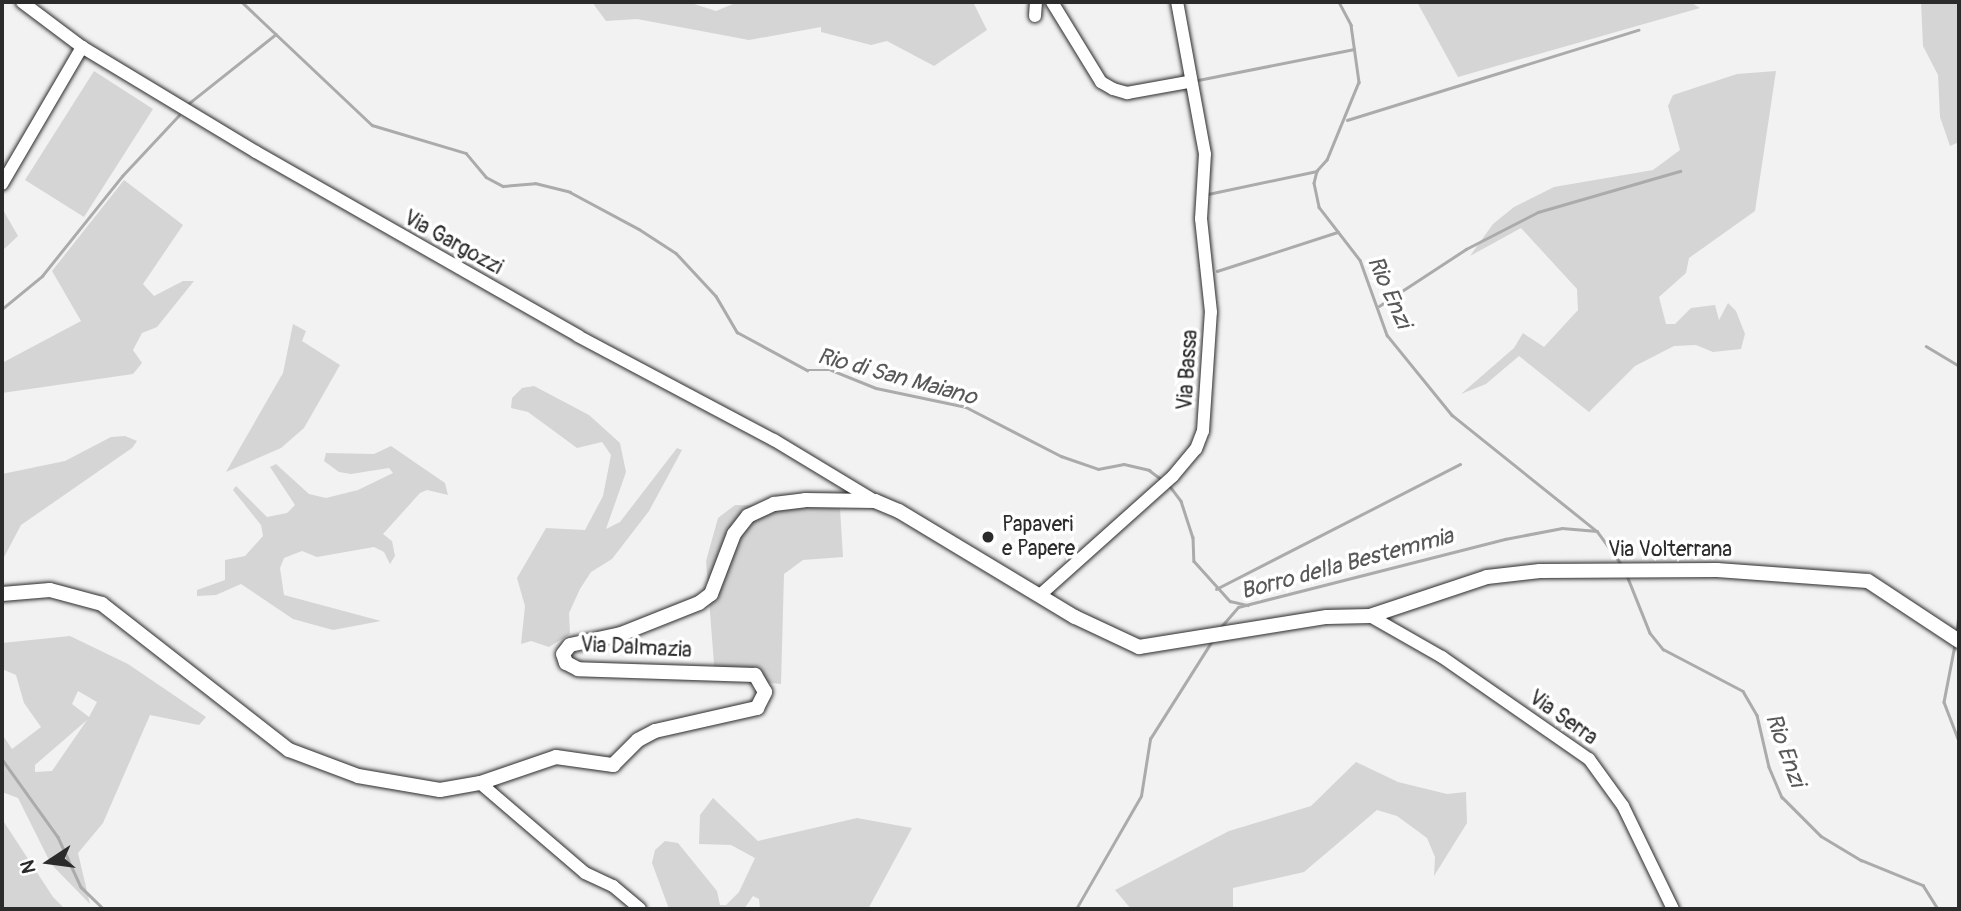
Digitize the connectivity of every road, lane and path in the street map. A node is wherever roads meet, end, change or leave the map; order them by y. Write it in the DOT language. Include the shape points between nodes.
graph roads {
  1 [pos="23,2"];
  2 [pos="1035,2"];
  3 [pos="1052,2"];
  4 [pos="1177,2"];
  5 [pos="1035,16"];
  6 [pos="82,47"];
  7 [pos="1188,82"];
  8 [pos="2,184"];
  9 [pos="875,501"];
  10 [pos="2,594"];
  11 [pos="1040,595"];
  12 [pos="1370,616"];
  13 [pos="1956,639"];
  14 [pos="480,783"];
  15 [pos="640,909"];
  16 [pos="1673,909"];
  1 -- 6 [label="street, Via Gargozzi"];
  2 -- 5 [label="street"];
  3 -- 7 [label="street" via="1101,82 1127,93"];
  4 -- 7 [label="street, Via Bassa"];
  6 -- 8 [label="street"];
  6 -- 9 [label="street, Via Gargozzi" via="408,240 775,440"];
  7 -- 11 [label="street, Via Bassa" via="1205,154 1201,219 1211,312 1203,431 1196,449 1173,476"];
  9 -- 11 [label="main road, Via Dalmazia"];
  9 -- 14 [label="main road, Via Dalmazia" via="805,500 774,504 748,516 734,534 712,594 621,634 570,645 563,654 566,663 578,669 755,675 765,692 757,708 655,731 638,740 613,765 556,757"];
  10 -- 14 [label="main road, Via Dalmazia" via="50,590 102,604 289,750 358,776 410,788 440,790"];
  11 -- 12 [label="main road, Via Dalmazia" via="1123,643 1155,646 1327,617"];
  12 -- 13 [label="main road, Via Volterrana" via="1399,603 1511,572 1731,571 1868,581"];
  12 -- 16 [label="street, Via Serra" via="1442,657 1590,759 1623,806"];
  14 -- 15 [label="street" via="585,873 612,886"];
}
